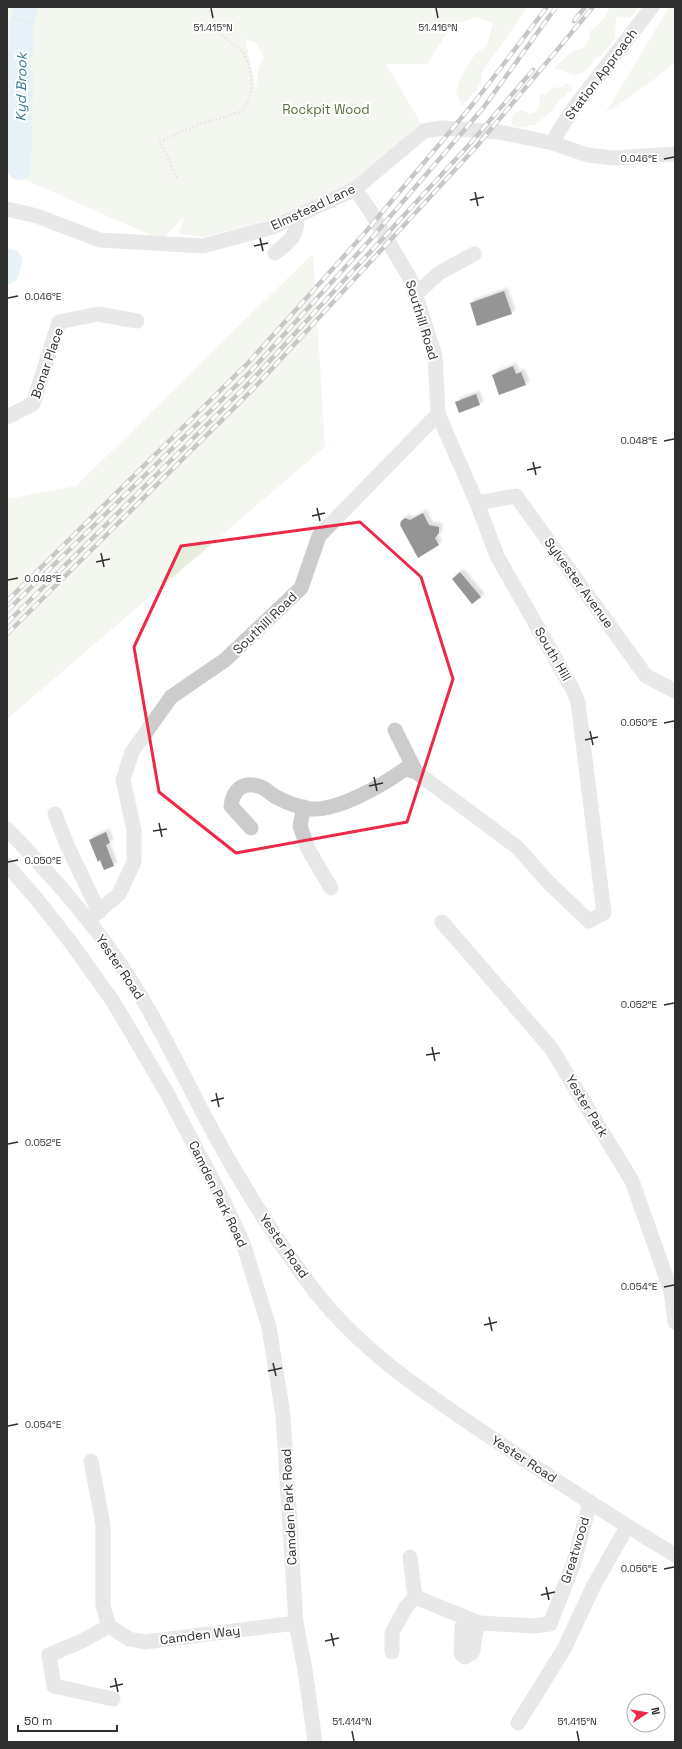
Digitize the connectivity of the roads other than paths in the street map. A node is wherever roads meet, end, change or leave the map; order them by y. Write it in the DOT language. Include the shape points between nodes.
graph roads {
  1 [pos="652,7"];
  2 [pos="553,143"];
  3 [pos="675,154"];
  4 [pos="355,189"];
  5 [pos="7,209"];
  6 [pos="296,216"];
  7 [pos="275,253"];
  8 [pos="474,254"];
  9 [pos="415,295"];
  10 [pos="137,322"];
  11 [pos="438,414"];
  12 [pos="7,417"];
  13 [pos="477,504"];
  14 [pos="675,691"];
  15 [pos="395,730"];
  16 [pos="416,772"];
  17 [pos="304,807"];
  18 [pos="55,814"];
  19 [pos="251,828"];
  20 [pos="7,829"];
  21 [pos="7,865"];
  22 [pos="331,888"];
  23 [pos="93,916"];
  24 [pos="442,922"];
  25 [pos="675,1322"];
  26 [pos="91,1461"];
  27 [pos="590,1502"];
  28 [pos="628,1527"];
  29 [pos="675,1555"];
  30 [pos="410,1557"];
  31 [pos="415,1597"];
  32 [pos="477,1622"];
  33 [pos="296,1623"];
  34 [pos="109,1626"];
  35 [pos="462,1627"];
  36 [pos="392,1652"];
  37 [pos="113,1700"];
  38 [pos="518,1723"];
  39 [pos="315,1742"];
  1 -- 2 [label="street, Station Approach" via="573,109"];
  2 -- 3 [label="street, Elmstead Lane" via="587,155 614,158"];
  2 -- 4 [label="street, Elmstead Lane" via="499,132 442,128 424,131"];
  4 -- 6 [label="street, Elmstead Lane"];
  4 -- 9 [label="street, Southill Road" via="411,280"];
  5 -- 6 [label="street, Elmstead Lane" via="37,216 100,240 203,246 273,227"];
  6 -- 7 [label="street" via="296,234"];
  8 -- 9 [label="street" via="439,273"];
  9 -- 11 [label="street, Southill Road" via="435,356"];
  10 -- 12 [label="street, Bonar Place" via="98,314 59,322 33,404"];
  11 -- 13 [label="street, South Hill"];
  11 -- 23 [label="street, Southill Road" via="319,536 301,588 225,660 171,697 132,752 123,780 134,830 134,862 119,894"];
  13 -- 14 [label="street, Sylvester Avenue" via="516,496 646,676"];
  13 -- 16 [label="street, South Hill" via="497,556 578,702 604,913 589,921 549,883 517,847"];
  15 -- 16 [label="street"];
  16 -- 17 [label="street" via="405,770 361,795 331,807"];
  17 -- 19 [label="street" via="276,797 260,786 239,787 232,795 231,806"];
  17 -- 22 [label="street" via="300,826 308,849"];
  18 -- 23 [label="street"];
  20 -- 23 [label="street, Yester Road"];
  21 -- 33 [label="street, Camden Park Road" via="72,944 114,1003 167,1094 243,1242 269,1327 283,1415"];
  23 -- 27 [label="street, Yester Road" via="241,1182 295,1264 324,1301 349,1330 426,1395"];
  24 -- 25 [label="street, Yester Park" via="552,1048 632,1181 671,1291"];
  26 -- 34 [label="street" via="103,1525 103,1606"];
  27 -- 28 [label="street, Yester Road"];
  27 -- 32 [label="street, Greatwood" via="574,1562 550,1624 533,1626"];
  28 -- 29 [label="street, Yester Road"];
  28 -- 38 [label="street" via="593,1587 564,1649"];
  30 -- 31 [label="street"];
  31 -- 32 [label="street, Greatwood"];
  31 -- 36 [label="street" via="406,1607 392,1633"];
  32 -- 35 [label="street" via="474,1650 465,1657 461,1653"];
  33 -- 34 [label="street, Camden Way" via="145,1642 129,1639"];
  33 -- 39 [label="street, Camden Park Road"];
  34 -- 37 [label="street" via="48,1655 54,1686"];
}
